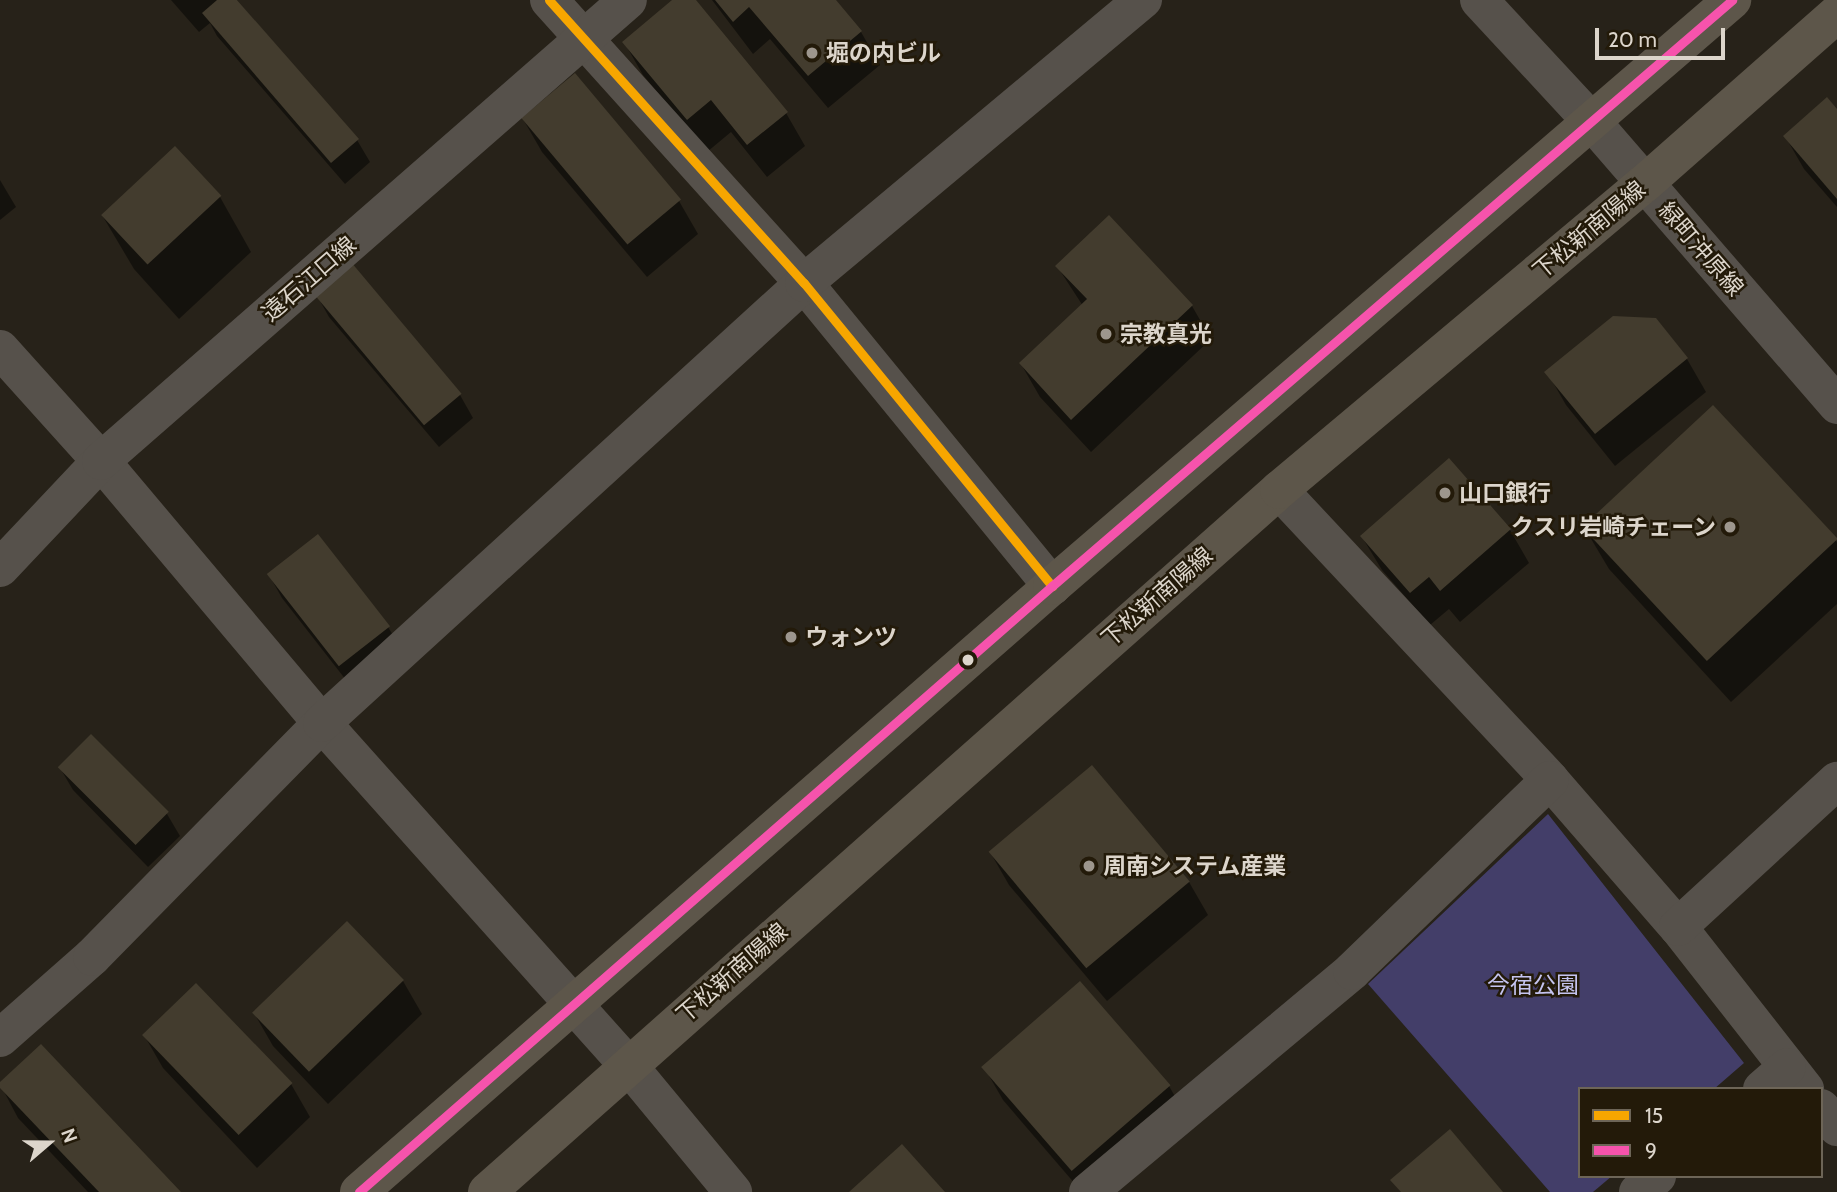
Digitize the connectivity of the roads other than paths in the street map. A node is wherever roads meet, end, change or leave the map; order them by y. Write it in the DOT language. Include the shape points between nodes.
graph roads {
  1 [pos="549,0"];
  2 [pos="628,0"];
  3 [pos="1143,0"];
  4 [pos="1479,0"];
  5 [pos="1732,0"];
  6 [pos="1837,14"];
  7 [pos="583,38"];
  8 [pos="1593,123"];
  9 [pos="1644,184"];
  10 [pos="804,283"];
  11 [pos="0,349"];
  12 [pos="1837,405"];
  13 [pos="100,461"];
  14 [pos="1279,490"];
  15 [pos="0,568"];
  16 [pos="1052,586"];
  17 [pos="322,723"];
  18 [pos="1550,780"];
  19 [pos="1837,781"];
  20 [pos="1678,927"];
  21 [pos="570,1004"];
  22 [pos="0,1038"];
  23 [pos="628,1065"];
  24 [pos="1785,1082"];
  25 [pos="1823,1110"];
  26 [pos="1837,1127"];
  27 [pos="1655,1178"];
  28 [pos="359,1192"];
  29 [pos="488,1192"];
  30 [pos="733,1192"];
  31 [pos="1088,1192"];
  32 [pos="1638,1192"];
  1 -- 7 [label="street"];
  2 -- 7 [label="street, 遠石江口線"];
  3 -- 10 [label="street"];
  4 -- 8 [label="street, 緑町沖原線"];
  5 -- 8 [label="main road"];
  6 -- 9 [label="main road, 下松新南陽線"];
  7 -- 10 [label="street"];
  7 -- 13 [label="street, 遠石江口線"];
  8 -- 9 [label="street, 緑町沖原線"];
  8 -- 16 [label="main road"];
  9 -- 12 [label="street, 緑町沖原線"];
  9 -- 14 [label="main road, 下松新南陽線"];
  10 -- 16 [label="street"];
  10 -- 17 [label="street"];
  11 -- 13 [label="street"];
  13 -- 15 [label="street, 遠石江口線"];
  13 -- 17 [label="street"];
  14 -- 18 [label="street"];
  14 -- 23 [label="main road, 下松新南陽線"];
  16 -- 21 [label="main road"];
  17 -- 21 [label="street"];
  17 -- 22 [label="street" via="92,957"];
  18 -- 20 [label="street"];
  18 -- 31 [label="street" via="1352,971"];
  19 -- 20 [label="street"];
  20 -- 24 [label="street"];
  21 -- 23 [label="street"];
  21 -- 28 [label="main road"];
  23 -- 29 [label="main road, 下松新南陽線"];
  23 -- 30 [label="street"];
  25 -- 26 [label="street"];
  27 -- 32 [label="street"];
}
